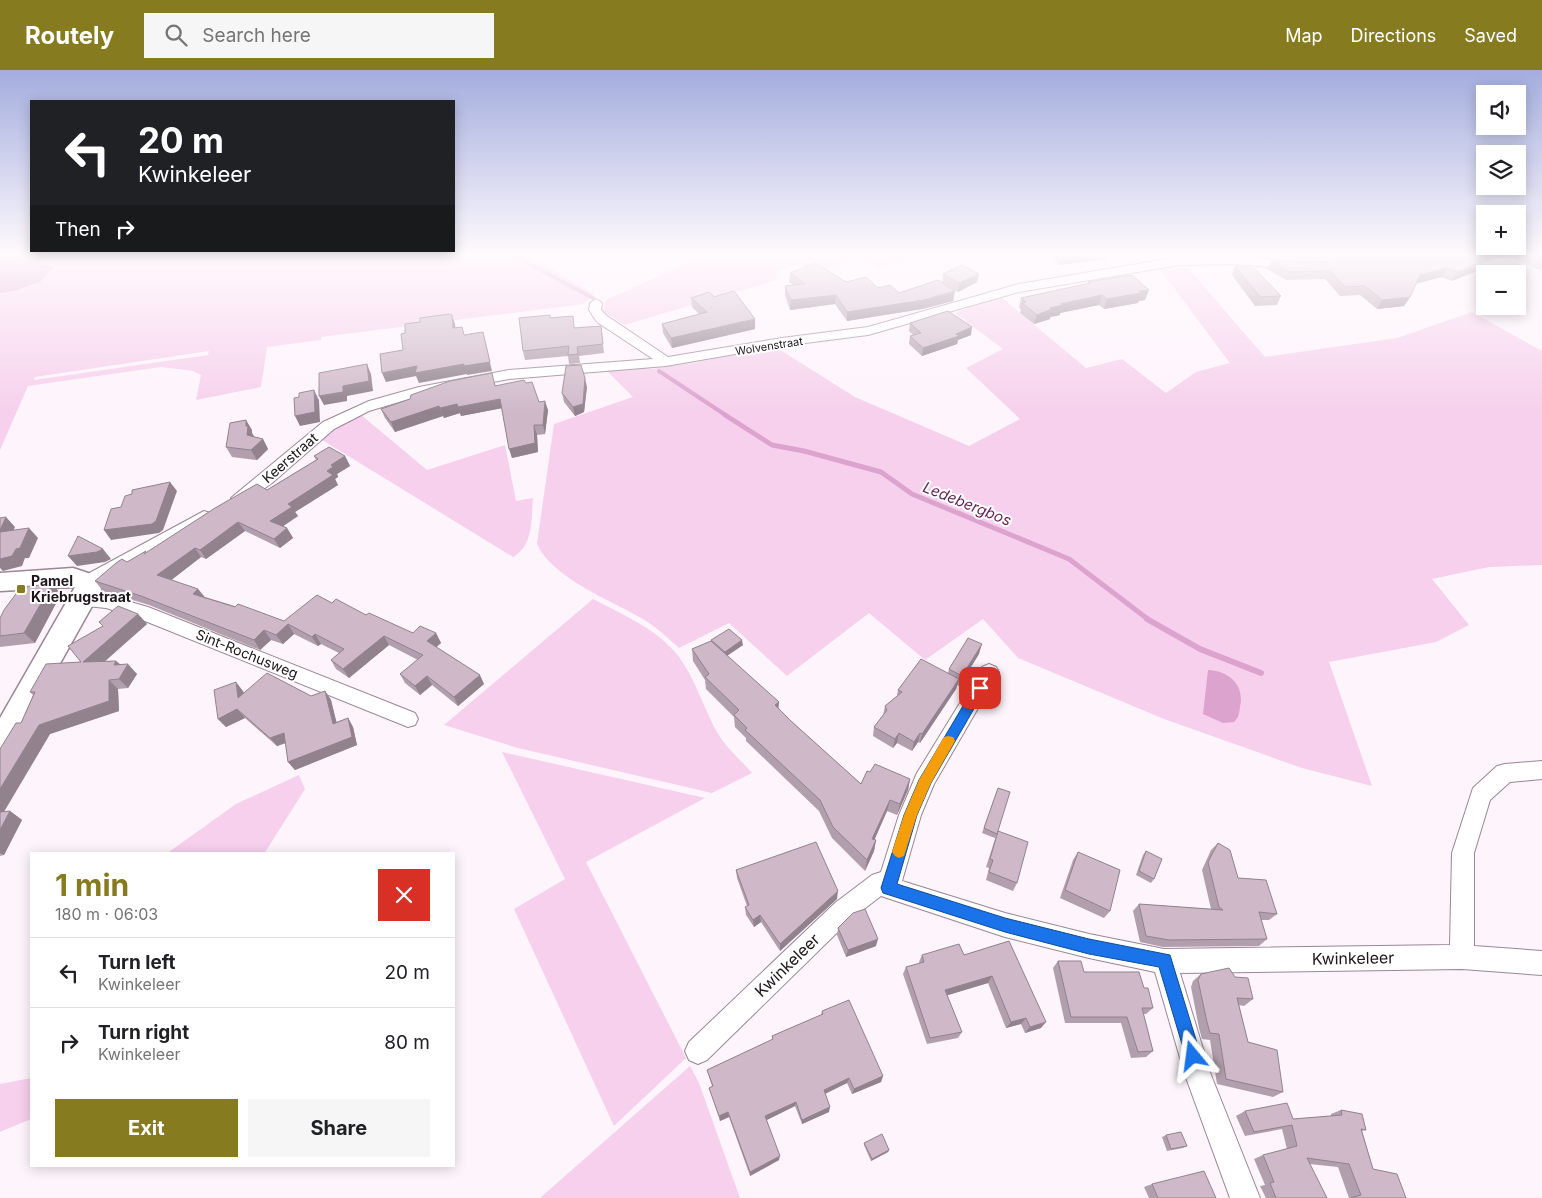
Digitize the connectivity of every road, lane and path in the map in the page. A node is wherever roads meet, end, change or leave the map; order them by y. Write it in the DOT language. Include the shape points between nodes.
graph roads {
  1 [pos="595,307"];
  2 [pos="958,307"];
  3 [pos="692,358"];
  4 [pos="666,362"];
  5 [pos="0,582"];
  6 [pos="85,591"];
  7 [pos="989,672"];
  8 [pos="408,720"];
  9 [pos="0,744"];
  10 [pos="1542,770"];
  11 [pos="880,883"];
  12 [pos="1462,957"];
  13 [pos="1164,960"];
  14 [pos="1542,963"];
  15 [pos="698,1051"];
  16 [pos="1245,1198"];
  1 -- 4 [label="street" via="602,319"];
  2 -- 3 [label="street, Wolvenstraat" via="862,333 783,342"];
  3 -- 4 [label="street, Keerstraat"];
  4 -- 6 [label="street, Keerstraat" via="536,371 472,380 380,402 323,429 267,479"];
  5 -- 6 [label="main road" via="73,577"];
  6 -- 8 [label="street, Sint-Rochusweg" via="104,601 238,649"];
  6 -- 9 [label="main road"];
  7 -- 13 [label="street, Kwinkeleer" via="925,780 910,815 888,888 1005,925"];
  10 -- 12 [label="street" via="1505,773 1481,795 1463,853"];
  11 -- 15 [label="street, Kwinkeleer" via="843,911"];
  12 -- 13 [label="street, Kwinkeleer"];
  12 -- 14 [label="street, Kwinkeleer"];
  13 -- 16 [label="street" via="1198,1075"];
}
